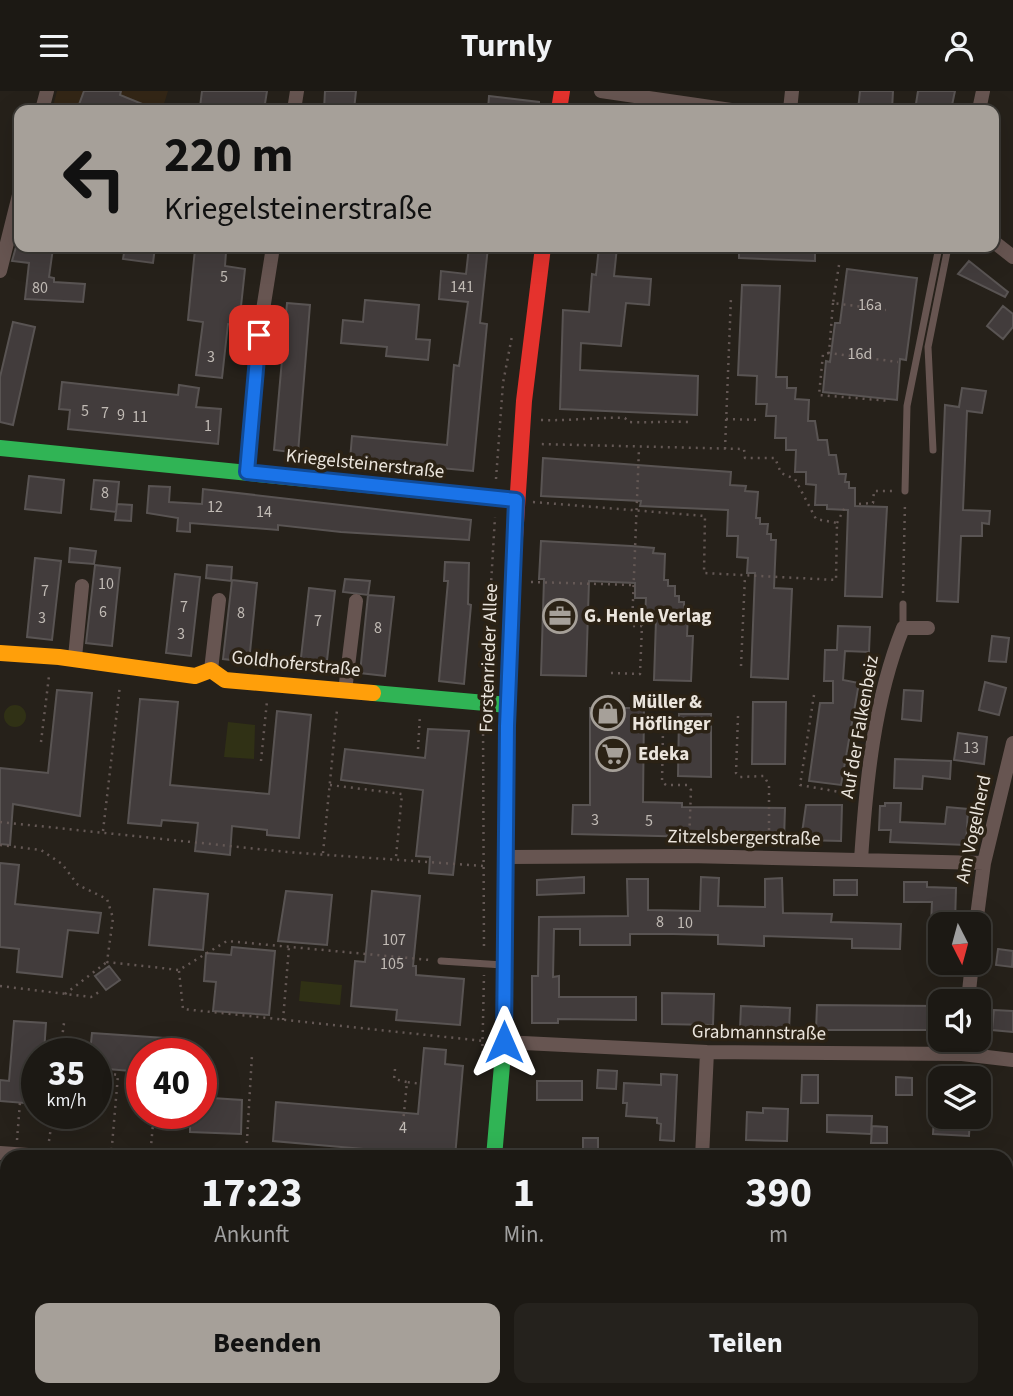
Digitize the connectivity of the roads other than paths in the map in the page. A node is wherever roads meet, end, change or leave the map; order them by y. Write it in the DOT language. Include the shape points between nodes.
graph roads {
  1 [pos="601,91"];
  2 [pos="697,105"];
  3 [pos="14,215"];
  4 [pos="999,246"];
  5 [pos="272,252"];
  6 [pos="542,252"];
  7 [pos="938,252"];
  8 [pos="947,252"];
  9 [pos="1013,257"];
  10 [pos="0,271"];
  11 [pos="0,448"];
  12 [pos="933,450"];
  13 [pos="247,472"];
  14 [pos="905,491"];
  15 [pos="516,500"];
  16 [pos="82,586"];
  17 [pos="219,600"];
  18 [pos="356,601"];
  19 [pos="903,604"];
  20 [pos="903,628"];
  21 [pos="928,628"];
  22 [pos="0,653"];
  23 [pos="75,657"];
  24 [pos="211,670"];
  25 [pos="342,690"];
  26 [pos="508,705"];
  27 [pos="1013,743"];
  28 [pos="504,857"];
  29 [pos="861,860"];
  30 [pos="984,863"];
  31 [pos="978,912"];
  32 [pos="441,961"];
  33 [pos="504,965"];
  34 [pos="504,1042"];
  35 [pos="928,1048"];
  36 [pos="707,1052"];
  37 [pos="982,1052"];
  38 [pos="1013,1060"];
  39 [pos="495,1150"];
  40 [pos="702,1150"];
  1 -- 2 [label="street"];
  3 -- 10 [label="street"];
  4 -- 9 [label="street"];
  5 -- 13 [label="street" via="259,335"];
  6 -- 15 [label="street, Forstenrieder Allee"];
  7 -- 14 [label="lane" via="907,405"];
  8 -- 12 [label="lane" via="928,347"];
  11 -- 13 [label="street, Kriegelsteinerstraße"];
  13 -- 15 [label="street, Kriegelsteinerstraße"];
  15 -- 26 [label="street, Forstenrieder Allee"];
  16 -- 23 [label="street"];
  17 -- 24 [label="street"];
  18 -- 25 [label="street"];
  19 -- 20 [label="lane"];
  20 -- 21 [label="street"];
  20 -- 29 [label="street, Auf der Falkenbeiz" via="890,661 865,796"];
  22 -- 23 [label="street, Goldhoferstraße"];
  23 -- 24 [label="street, Goldhoferstraße" via="88,663 195,676"];
  24 -- 25 [label="street, Goldhoferstraße" via="225,680"];
  25 -- 26 [label="street, Goldhoferstraße"];
  26 -- 28 [label="street, Forstenrieder Allee"];
  27 -- 30 [label="street, Am Vogelherd"];
  28 -- 29 [label="street, Zitzelsbergerstraße"];
  28 -- 33 [label="street, Forstenrieder Allee"];
  29 -- 30 [label="street, Zitzelsbergerstraße"];
  30 -- 31 [label="street, Am Vogelherd"];
  32 -- 33 [label="lane"];
  33 -- 34 [label="street, Forstenrieder Allee"];
  34 -- 36 [label="street, Grabmannstraße"];
  34 -- 39 [label="street, Forstenrieder Allee"];
  35 -- 36 [label="street, Grabmannstraße"];
  36 -- 40 [label="street"];
  37 -- 38 [label="street, Grabmannstraße"];
}
